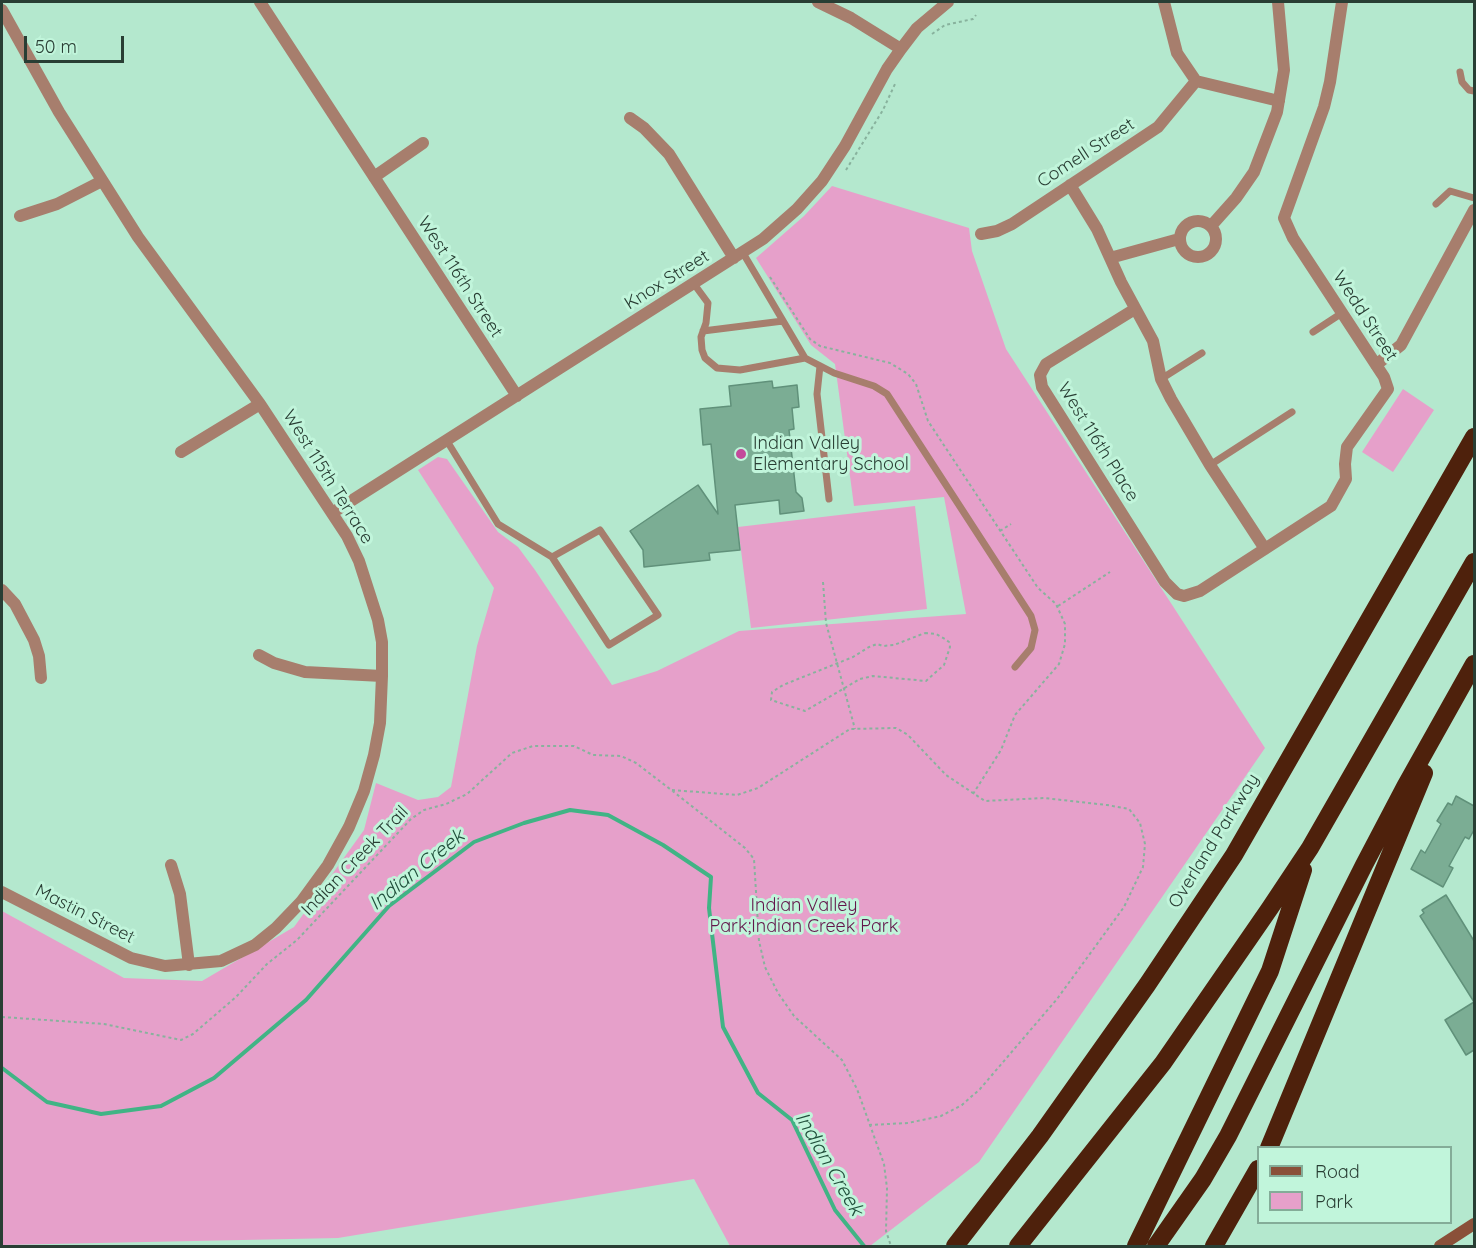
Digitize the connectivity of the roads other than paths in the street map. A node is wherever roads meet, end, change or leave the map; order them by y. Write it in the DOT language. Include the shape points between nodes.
graph roads {
  1 [pos="260,2"];
  2 [pos="818,2"];
  3 [pos="948,2"];
  4 [pos="1164,2"];
  5 [pos="1278,2"];
  6 [pos="1342,2"];
  7 [pos="2,10"];
  8 [pos="901,49"];
  9 [pos="1460,72"];
  10 [pos="1196,81"];
  11 [pos="1474,91"];
  12 [pos="1279,101"];
  13 [pos="630,118"];
  14 [pos="423,143"];
  15 [pos="374,177"];
  16 [pos="102,181"];
  17 [pos="1070,185"];
  18 [pos="1474,198"];
  19 [pos="1436,204"];
  20 [pos="1474,210"];
  21 [pos="20,216"];
  22 [pos="1211,226"];
  23 [pos="981,234"];
  24 [pos="1179,239"];
  25 [pos="738,256"];
  26 [pos="1110,258"];
  27 [pos="694,284"];
  28 [pos="1136,309"];
  29 [pos="1342,313"];
  30 [pos="783,321"];
  31 [pos="704,331"];
  32 [pos="1313,332"];
  33 [pos="1202,353"];
  34 [pos="805,358"];
  35 [pos="820,366"];
  36 [pos="1376,366"];
  37 [pos="1161,379"];
  38 [pos="517,396"];
  39 [pos="260,404"];
  40 [pos="1292,412"];
  41 [pos="1474,437"];
  42 [pos="447,441"];
  43 [pos="181,452"];
  44 [pos="1210,465"];
  45 [pos="829,499"];
  46 [pos="332,513"];
  47 [pos="1265,549"];
  48 [pos="552,557"];
  49 [pos="1474,562"];
  50 [pos="2,590"];
  51 [pos="1177,594"];
  52 [pos="259,655"];
  53 [pos="1474,664"];
  54 [pos="1015,667"];
  55 [pos="382,676"];
  56 [pos="41,678"];
  57 [pos="1453,702"];
  58 [pos="1310,848"];
  59 [pos="171,865"];
  60 [pos="316,882"];
  61 [pos="2,892"];
  62 [pos="189,965"];
  63 [pos="1270,1146"];
  64 [pos="1257,1170"];
  65 [pos="1474,1224"];
  66 [pos="956,1246"];
  67 [pos="1018,1246"];
  68 [pos="1136,1246"];
  69 [pos="1156,1246"];
  70 [pos="1214,1246"];
  71 [pos="1440,1246"];
  1 -- 15 [label="street, West 116th Street"];
  2 -- 8 [label="street"];
  3 -- 8 [label="street, Knox Street" via="917,28"];
  4 -- 10 [label="street" via="1177,53"];
  5 -- 12 [label="street" via="1284,70"];
  6 -- 29 [label="street, Wedd Street" via="1324,107 1284,218"];
  7 -- 16 [label="street, West 115th Terrace"];
  8 -- 25 [label="street, Knox Street" via="822,181 776,228"];
  9 -- 11 [label="lane" via="1462,82"];
  10 -- 12 [label="street"];
  10 -- 17 [label="street, Comell Street" via="1158,127"];
  12 -- 22 [label="street" via="1254,172"];
  13 -- 25 [label="street" via="669,154"];
  14 -- 15 [label="street"];
  15 -- 38 [label="street, West 116th Street"];
  16 -- 21 [label="street" via="57,204"];
  16 -- 39 [label="street, West 115th Terrace" via="138,237"];
  17 -- 23 [label="street, Comell Street" via="1012,224"];
  17 -- 26 [label="street"];
  18 -- 19 [label="lane" via="1450,191"];
  20 -- 36 [label="street" via="1401,345"];
  22 -- 24 [label="street" via="1190,222"];
  22 -- 24 [label="street" via="1216,239 1205,256 1198,258 1184,252"];
  24 -- 26 [label="street"];
  25 -- 27 [label="street, Knox Street"];
  25 -- 30 [label="lane"];
  26 -- 28 [label="street"];
  27 -- 31 [label="lane" via="708,303"];
  27 -- 38 [label="street, Knox Street"];
  28 -- 37 [label="street" via="1153,341"];
  28 -- 51 [label="street, West 116th Place" via="1046,364 1040,375 1042,387 1165,582"];
  29 -- 32 [label="lane"];
  29 -- 36 [label="street, Wedd Street"];
  30 -- 31 [label="lane"];
  30 -- 34 [label="lane"];
  31 -- 34 [label="lane" via="701,337 705,358 717,368 740,370"];
  33 -- 37 [label="lane"];
  34 -- 35 [label="lane"];
  35 -- 45 [label="lane" via="817,394"];
  35 -- 54 [label="lane" via="886,394 1031,616 1035,630 1031,648"];
  36 -- 47 [label="street, Wedd Street" via="1388,389 1347,447 1346,479 1339,493 1330,506"];
  37 -- 44 [label="street"];
  38 -- 42 [label="street, Knox Street"];
  39 -- 43 [label="street, West 115th Terrace"];
  39 -- 46 [label="street, West 115th Terrace"];
  40 -- 44 [label="lane"];
  41 -- 66 [label="highway, Overland Parkway" via="1234,855 1040,1136"];
  42 -- 46 [label="street, Knox Street"];
  42 -- 48 [label="lane" via="498,524"];
  44 -- 47 [label="street"];
  46 -- 55 [label="street, West 115th Terrace" via="370,589 382,642"];
  47 -- 51 [label="street, Wedd Street" via="1200,591"];
  48 -- 48 [label="lane" via="609,645 658,615 600,530"];
  49 -- 58 [label="highway"];
  50 -- 56 [label="street" via="15,604 34,640"];
  52 -- 55 [label="street" via="305,672"];
  53 -- 57 [label="highway"];
  55 -- 60 [label="street, West 115th Terrace" via="380,723 364,791 349,827"];
  57 -- 63 [label="highway"];
  57 -- 69 [label="highway" via="1405,787 1228,1136"];
  58 -- 67 [label="highway" via="1163,1063"];
  58 -- 68 [label="highway" via="1270,970"];
  59 -- 62 [label="street" via="180,894"];
  60 -- 62 [label="street, Mastin Street" via="276,928 255,945 221,961"];
  61 -- 62 [label="street, Mastin Street" via="131,958 165,966"];
  64 -- 70 [label="highway"];
  65 -- 71 [label="main road"];
}
